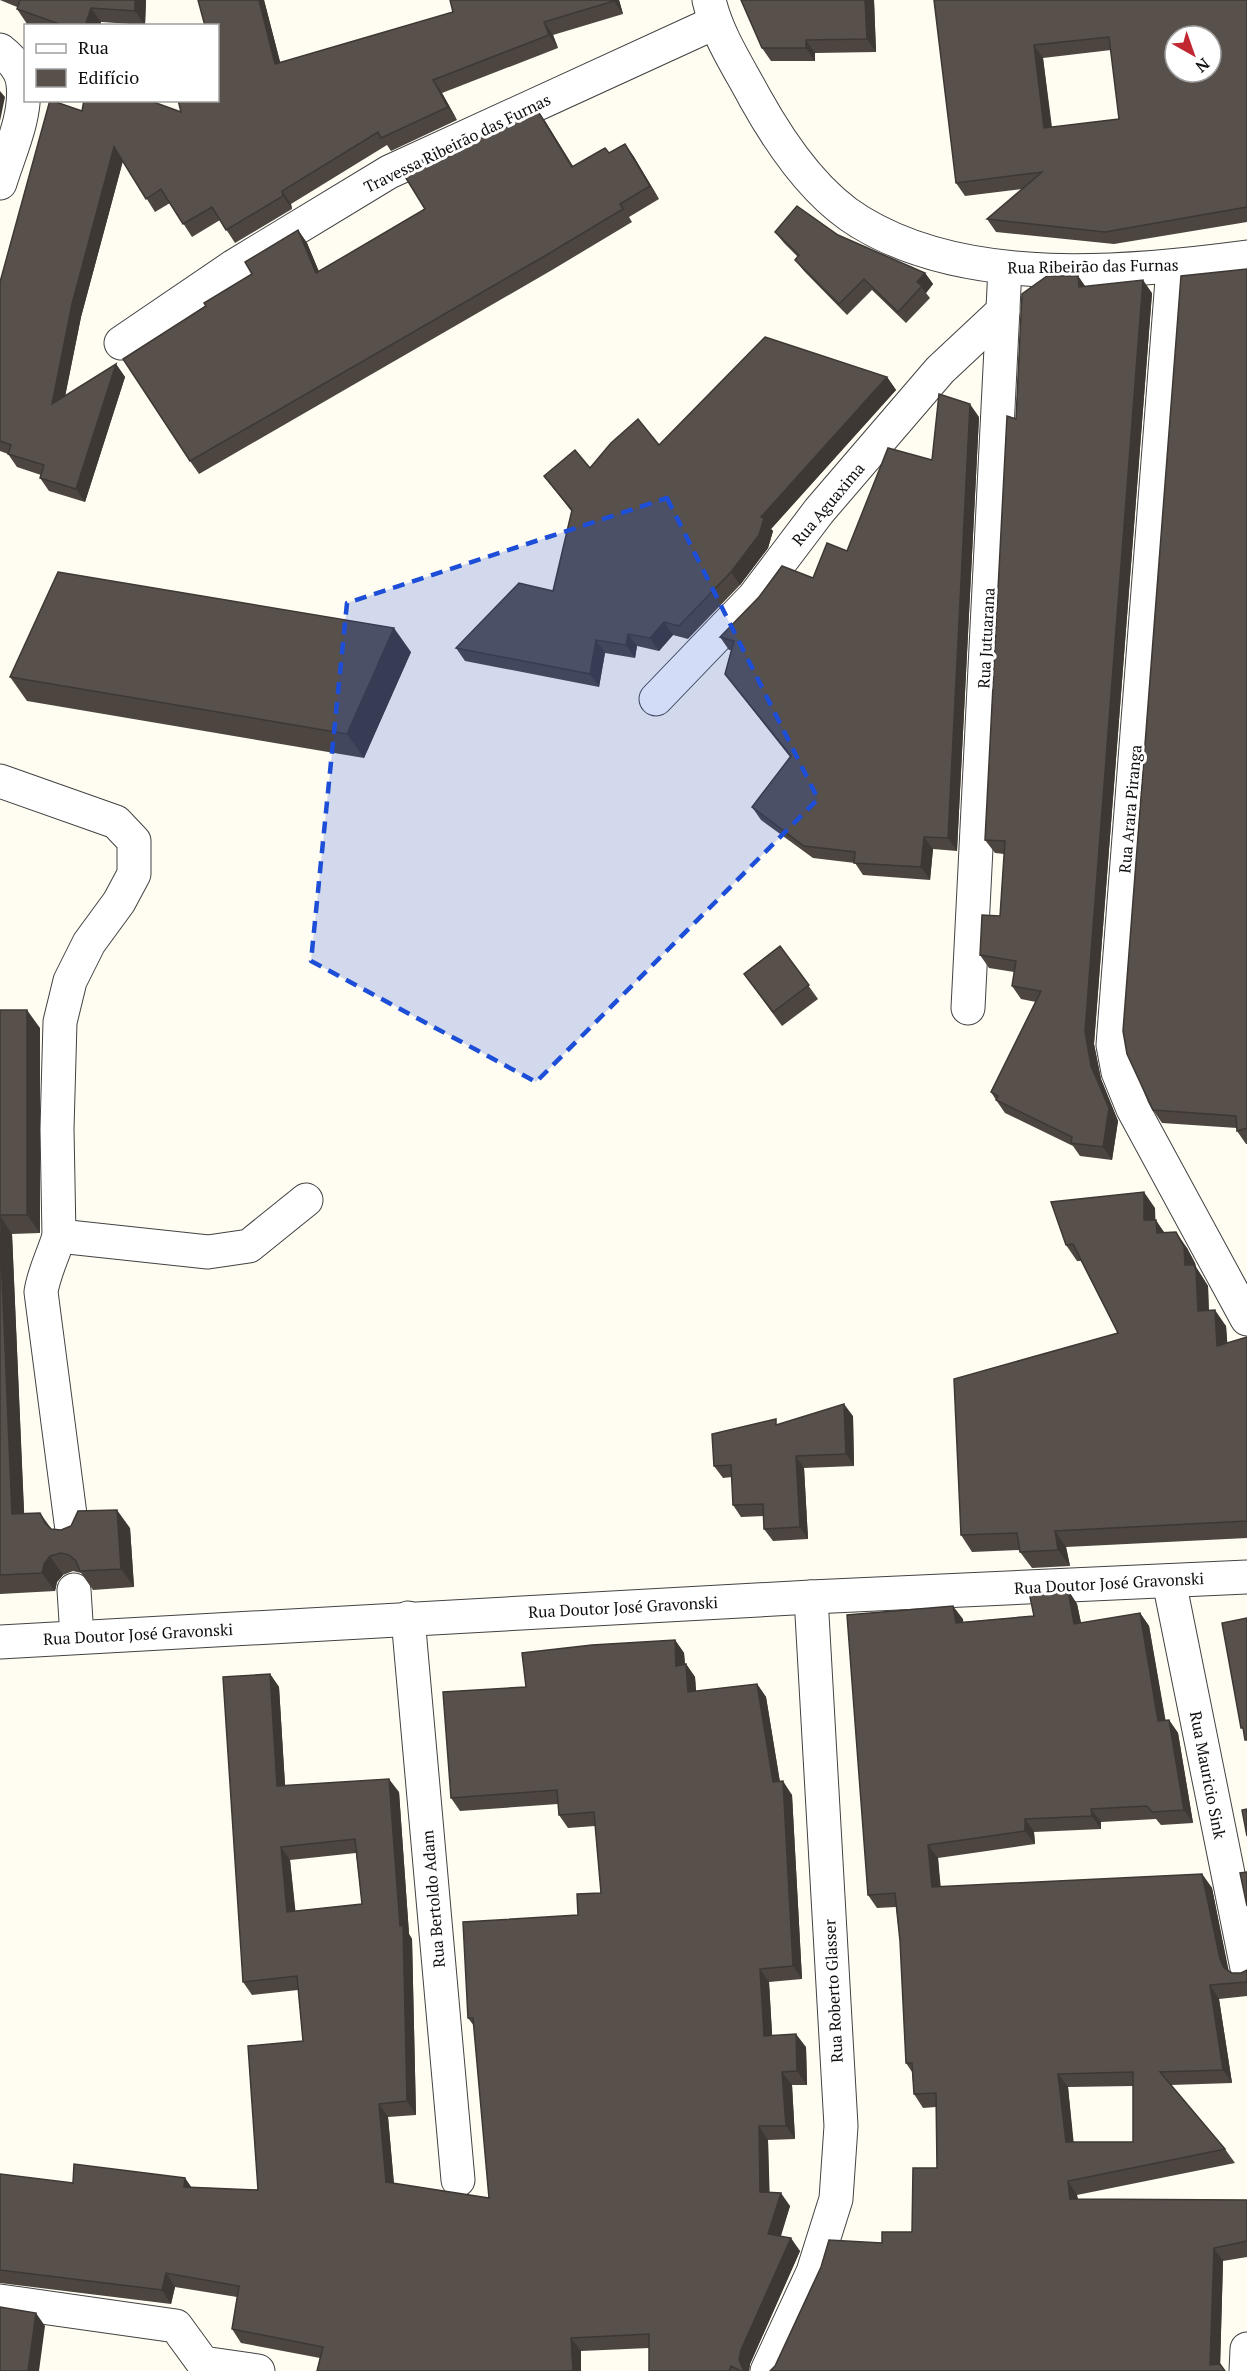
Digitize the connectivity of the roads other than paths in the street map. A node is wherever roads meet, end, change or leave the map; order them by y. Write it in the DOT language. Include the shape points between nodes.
graph roads {
  1 [pos="711,11"];
  2 [pos="0,50"];
  3 [pos="0,183"];
  4 [pos="1247,257"];
  5 [pos="1173,267"];
  6 [pos="1005,268"];
  7 [pos="1003,311"];
  8 [pos="122,343"];
  9 [pos="656,699"];
  10 [pos="0,782"];
  11 [pos="968,1008"];
  12 [pos="306,1200"];
  13 [pos="59,1236"];
  14 [pos="1247,1319"];
  15 [pos="72,1530"];
  16 [pos="1247,1577"];
  17 [pos="1169,1581"];
  18 [pos="74,1590"];
  19 [pos="811,1597"];
  20 [pos="408,1618"];
  21 [pos="77,1638"];
  22 [pos="0,1642"];
  23 [pos="1247,1968"];
  24 [pos="458,2180"];
  25 [pos="0,2301"];
  26 [pos="1247,2349"];
  27 [pos="258,2371"];
  28 [pos="767,2371"];
  29 [pos="1246,2371"];
  1 -- 6 [label="street, Rua Ribeirão das Furnas" via="768,120 809,179 859,221 910,248"];
  1 -- 8 [label="street, Travessa Ribeirão das Furnas" via="389,172 234,266"];
  2 -- 3 [label="street" via="24,82 22,113"];
  4 -- 5 [label="street, Rua Ribeirão das Furnas"];
  5 -- 6 [label="street, Rua Ribeirão das Furnas"];
  5 -- 14 [label="street, Rua Arara Piranga" via="1113,1045 1118,1072 1133,1109"];
  6 -- 7 [label="street, Rua Jutuarana"];
  7 -- 9 [label="street, Rua Aguaxima" via="940,370 819,511 754,597"];
  7 -- 11 [label="street, Rua Jutuarana"];
  10 -- 13 [label="street" via="116,822 134,841 134,874 84,952 70,981 60,1022"];
  12 -- 13 [label="street" via="249,1246 208,1252"];
  13 -- 15 [label="street" via="44,1272 41,1292"];
  16 -- 17 [label="street, Rua Doutor José Gravonski"];
  17 -- 19 [label="street, Rua Doutor José Gravonski"];
  17 -- 23 [label="street, Rua Mauricio Sink"];
  18 -- 21 [label="street"];
  19 -- 20 [label="street, Rua Doutor José Gravonski"];
  19 -- 28 [label="street, Rua Roberto Glasser" via="840,2126 838,2168 836,2199 813,2272"];
  20 -- 21 [label="street, Rua Doutor José Gravonski"];
  20 -- 24 [label="street, Rua Bertoldo Adam"];
  21 -- 22 [label="street, Rua Doutor José Gravonski"];
  25 -- 27 [label="street" via="176,2326 203,2363"];
  26 -- 29 [label="street"];
}
